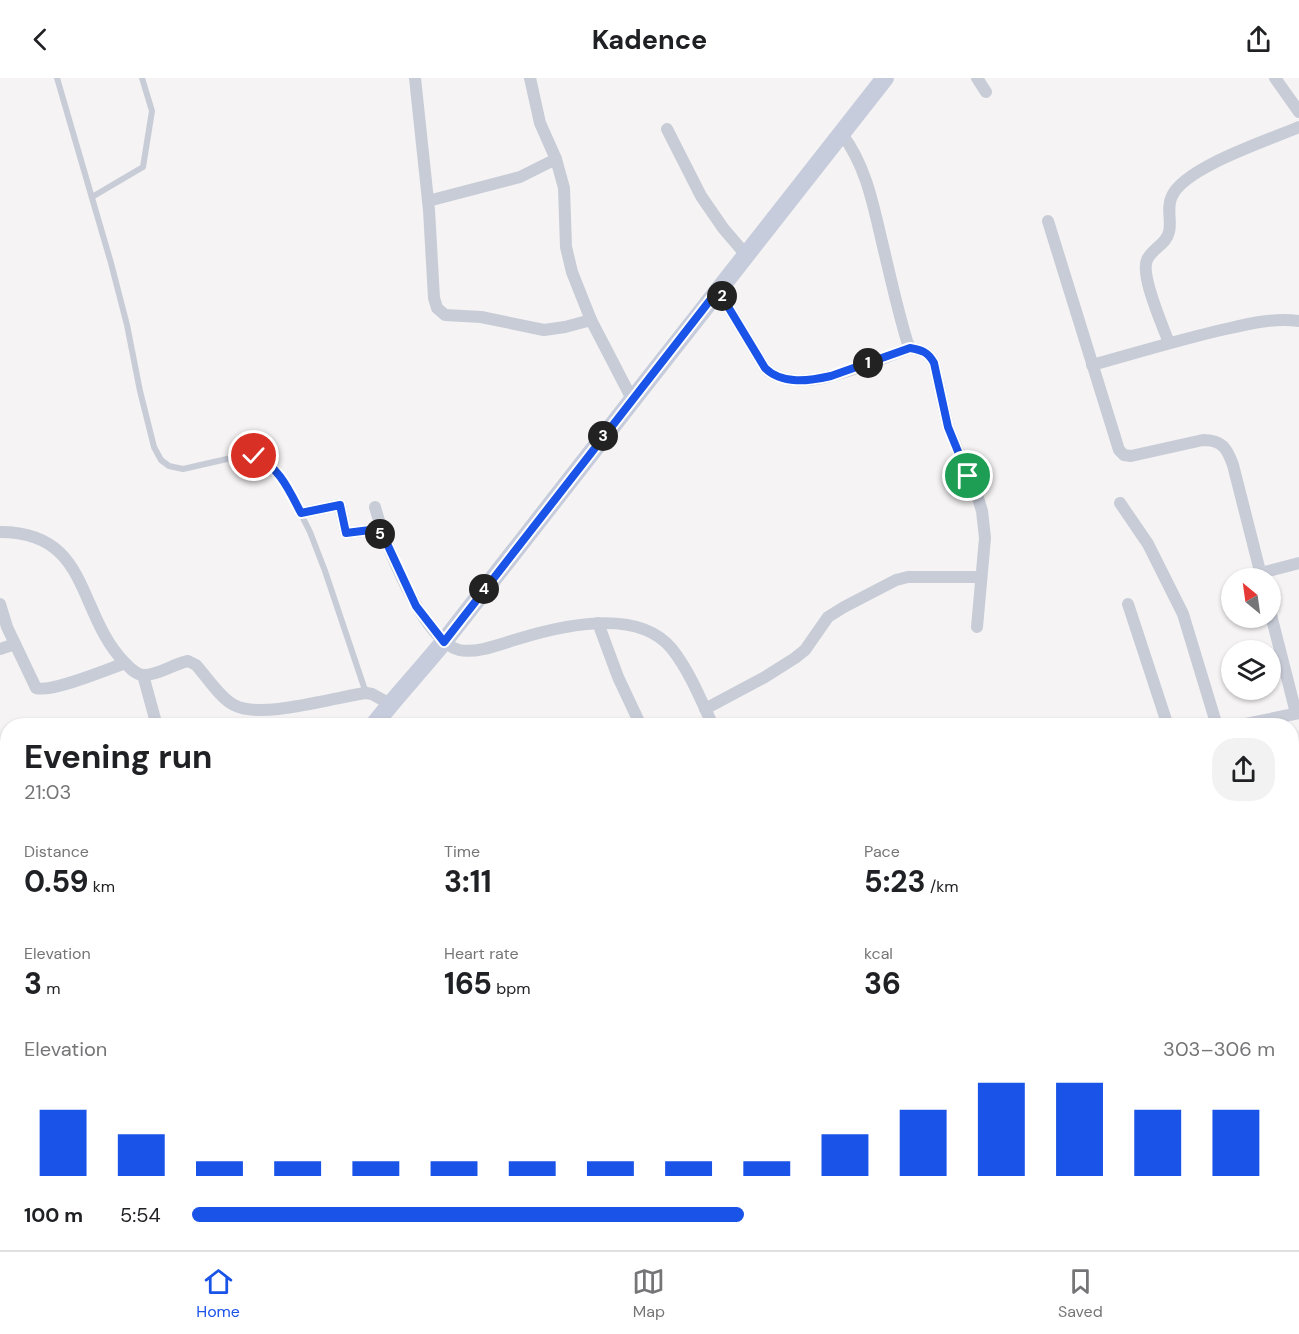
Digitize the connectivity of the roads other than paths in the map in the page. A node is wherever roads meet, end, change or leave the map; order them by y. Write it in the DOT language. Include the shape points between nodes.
graph roads {
  1 [pos="57,78"];
  2 [pos="142,78"];
  3 [pos="415,78"];
  4 [pos="530,78"];
  5 [pos="977,78"];
  6 [pos="1275,78"];
  7 [pos="879,81"];
  8 [pos="986,92"];
  9 [pos="1299,112"];
  10 [pos="1299,127"];
  11 [pos="667,129"];
  12 [pos="842,134"];
  13 [pos="556,159"];
  14 [pos="92,197"];
  15 [pos="428,201"];
  16 [pos="1048,221"];
  17 [pos="746,255"];
  18 [pos="718,290"];
  19 [pos="591,320"];
  20 [pos="1299,321"];
  21 [pos="1169,343"];
  22 [pos="910,348"];
  23 [pos="1092,365"];
  24 [pos="632,399"];
  25 [pos="1120,503"];
  26 [pos="375,507"];
  27 [pos="301,513"];
  28 [pos="0,532"];
  29 [pos="383,535"];
  30 [pos="1299,562"];
  31 [pos="1260,568"];
  32 [pos="1281,569"];
  33 [pos="981,577"];
  34 [pos="0,604"];
  35 [pos="1128,604"];
  36 [pos="598,623"];
  37 [pos="977,627"];
  38 [pos="1275,628"];
  39 [pos="444,642"];
  40 [pos="15,644"];
  41 [pos="0,649"];
  42 [pos="125,663"];
  43 [pos="143,675"];
  44 [pos="366,693"];
  45 [pos="390,704"];
  46 [pos="705,709"];
  47 [pos="1298,713"];
  48 [pos="155,718"];
  49 [pos="379,718"];
  50 [pos="637,718"];
  51 [pos="709,718"];
  52 [pos="1165,718"];
  53 [pos="1215,718"];
  54 [pos="1274,718"];
  1 -- 14 [label="lane"];
  2 -- 14 [label="lane" via="152,111 143,167"];
  3 -- 15 [label="street"];
  4 -- 13 [label="street" via="540,123"];
  5 -- 8 [label="street"];
  6 -- 9 [label="street"];
  7 -- 12 [label="main road"];
  10 -- 21 [label="street" via="1207,166 1172,194 1168,207 1170,231 1145,266"];
  11 -- 17 [label="street" via="701,196"];
  12 -- 17 [label="main road"];
  12 -- 22 [label="street" via="871,193"];
  13 -- 15 [label="street" via="520,177"];
  13 -- 19 [label="street" via="564,188 566,247"];
  14 -- 27 [label="lane" via="127,325 154,447 161,460 183,468 240,456 265,460 288,488"];
  15 -- 19 [label="street" via="434,298 445,315 481,317 544,330"];
  16 -- 23 [label="street"];
  17 -- 18 [label="main road"];
  18 -- 22 [label="street" via="765,368 782,379 831,376"];
  18 -- 24 [label="main road"];
  19 -- 24 [label="street"];
  20 -- 21 [label="street" via="1266,321"];
  21 -- 23 [label="street"];
  22 -- 33 [label="street" via="922,350 934,363 948,427 978,498 985,538"];
  23 -- 31 [label="street" via="1119,450 1124,455 1203,440 1221,443 1228,450"];
  24 -- 39 [label="main road"];
  25 -- 53 [label="street" via="1148,544 1183,614"];
  26 -- 29 [label="street"];
  27 -- 29 [label="street" via="340,505 346,533 370,530"];
  27 -- 44 [label="lane"];
  28 -- 42 [label="street" via="39,537 56,547 68,560 106,636"];
  29 -- 39 [label="street" via="416,606"];
  30 -- 32 [label="street"];
  33 -- 37 [label="street"];
  33 -- 46 [label="street" via="896,580 828,617 795,658"];
  34 -- 40 [label="street"];
  35 -- 52 [label="street"];
  36 -- 39 [label="street" via="548,630 480,649 459,650"];
  36 -- 46 [label="street" via="617,622 652,633 665,643"];
  36 -- 50 [label="street"];
  38 -- 47 [label="street"];
  39 -- 45 [label="main road"];
  40 -- 41 [label="street"];
  40 -- 42 [label="street" via="32,683 42,690"];
  42 -- 43 [label="street"];
  43 -- 44 [label="street" via="188,661 234,706 250,710"];
  43 -- 48 [label="street"];
  44 -- 45 [label="street"];
  45 -- 49 [label="main road"];
  46 -- 51 [label="street"];
  47 -- 54 [label="street"];
}
